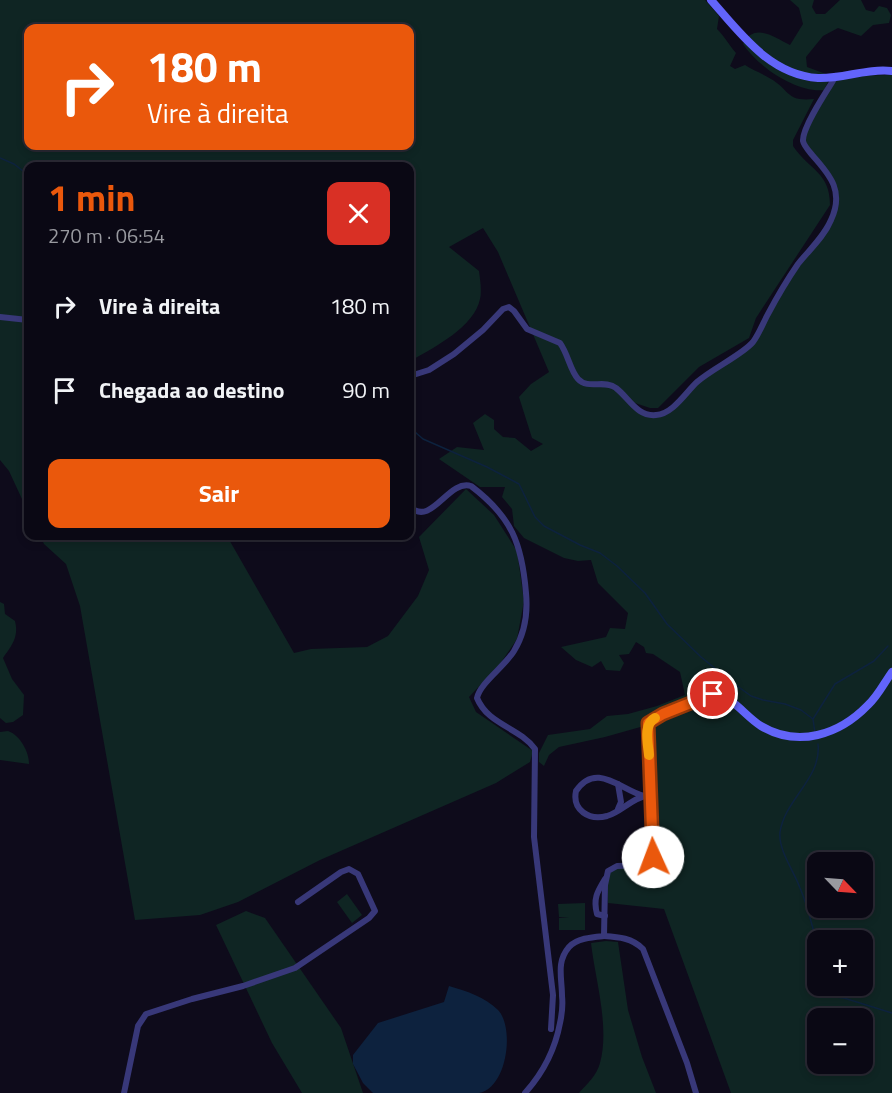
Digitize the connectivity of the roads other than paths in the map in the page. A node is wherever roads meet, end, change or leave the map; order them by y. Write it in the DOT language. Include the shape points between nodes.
graph roads {
  1 [pos="711,0"];
  2 [pos="892,71"];
  3 [pos="836,76"];
  4 [pos="0,316"];
  5 [pos="24,319"];
  6 [pos="414,375"];
  7 [pos="414,510"];
  8 [pos="892,672"];
  9 [pos="618,784"];
  10 [pos="648,796"];
  11 [pos="618,810"];
  12 [pos="606,879"];
  13 [pos="298,902"];
  14 [pos="605,916"];
  15 [pos="604,936"];
  16 [pos="550,1029"];
  17 [pos="124,1093"];
  18 [pos="525,1093"];
  19 [pos="696,1093"];
  1 -- 3 [label="street" via="773,63 817,78"];
  2 -- 3 [label="street" via="879,69"];
  3 -- 6 [label="street" via="803,140 835,186 831,220 782,290 755,340 707,373 670,409 662,414 646,414 612,385 582,382 560,343 526,328 509,307 453,354"];
  4 -- 5 [label="street"];
  7 -- 16 [label="street" via="423,512 459,486 471,486 507,522 522,554 525,623 516,649 477,697 487,715 535,749 534,837 553,995"];
  8 -- 10 [label="street" via="862,711 810,738 769,730 716,694 650,720"];
  9 -- 10 [label="street"];
  9 -- 11 [label="street"];
  9 -- 11 [label="street" via="595,778 582,784 575,795 579,810 586,815 601,817"];
  10 -- 11 [label="street"];
  10 -- 12 [label="street" via="651,861 644,866 613,867"];
  12 -- 14 [label="street"];
  12 -- 14 [label="street" via="594,904 597,914"];
  13 -- 17 [label="street" via="349,869 358,874 375,910 295,968 146,1014 138,1026"];
  14 -- 15 [label="street"];
  15 -- 18 [label="street" via="572,944 564,954 560,965 563,999 557,1037 546,1065"];
  15 -- 19 [label="street" via="626,938 644,949"];
}
